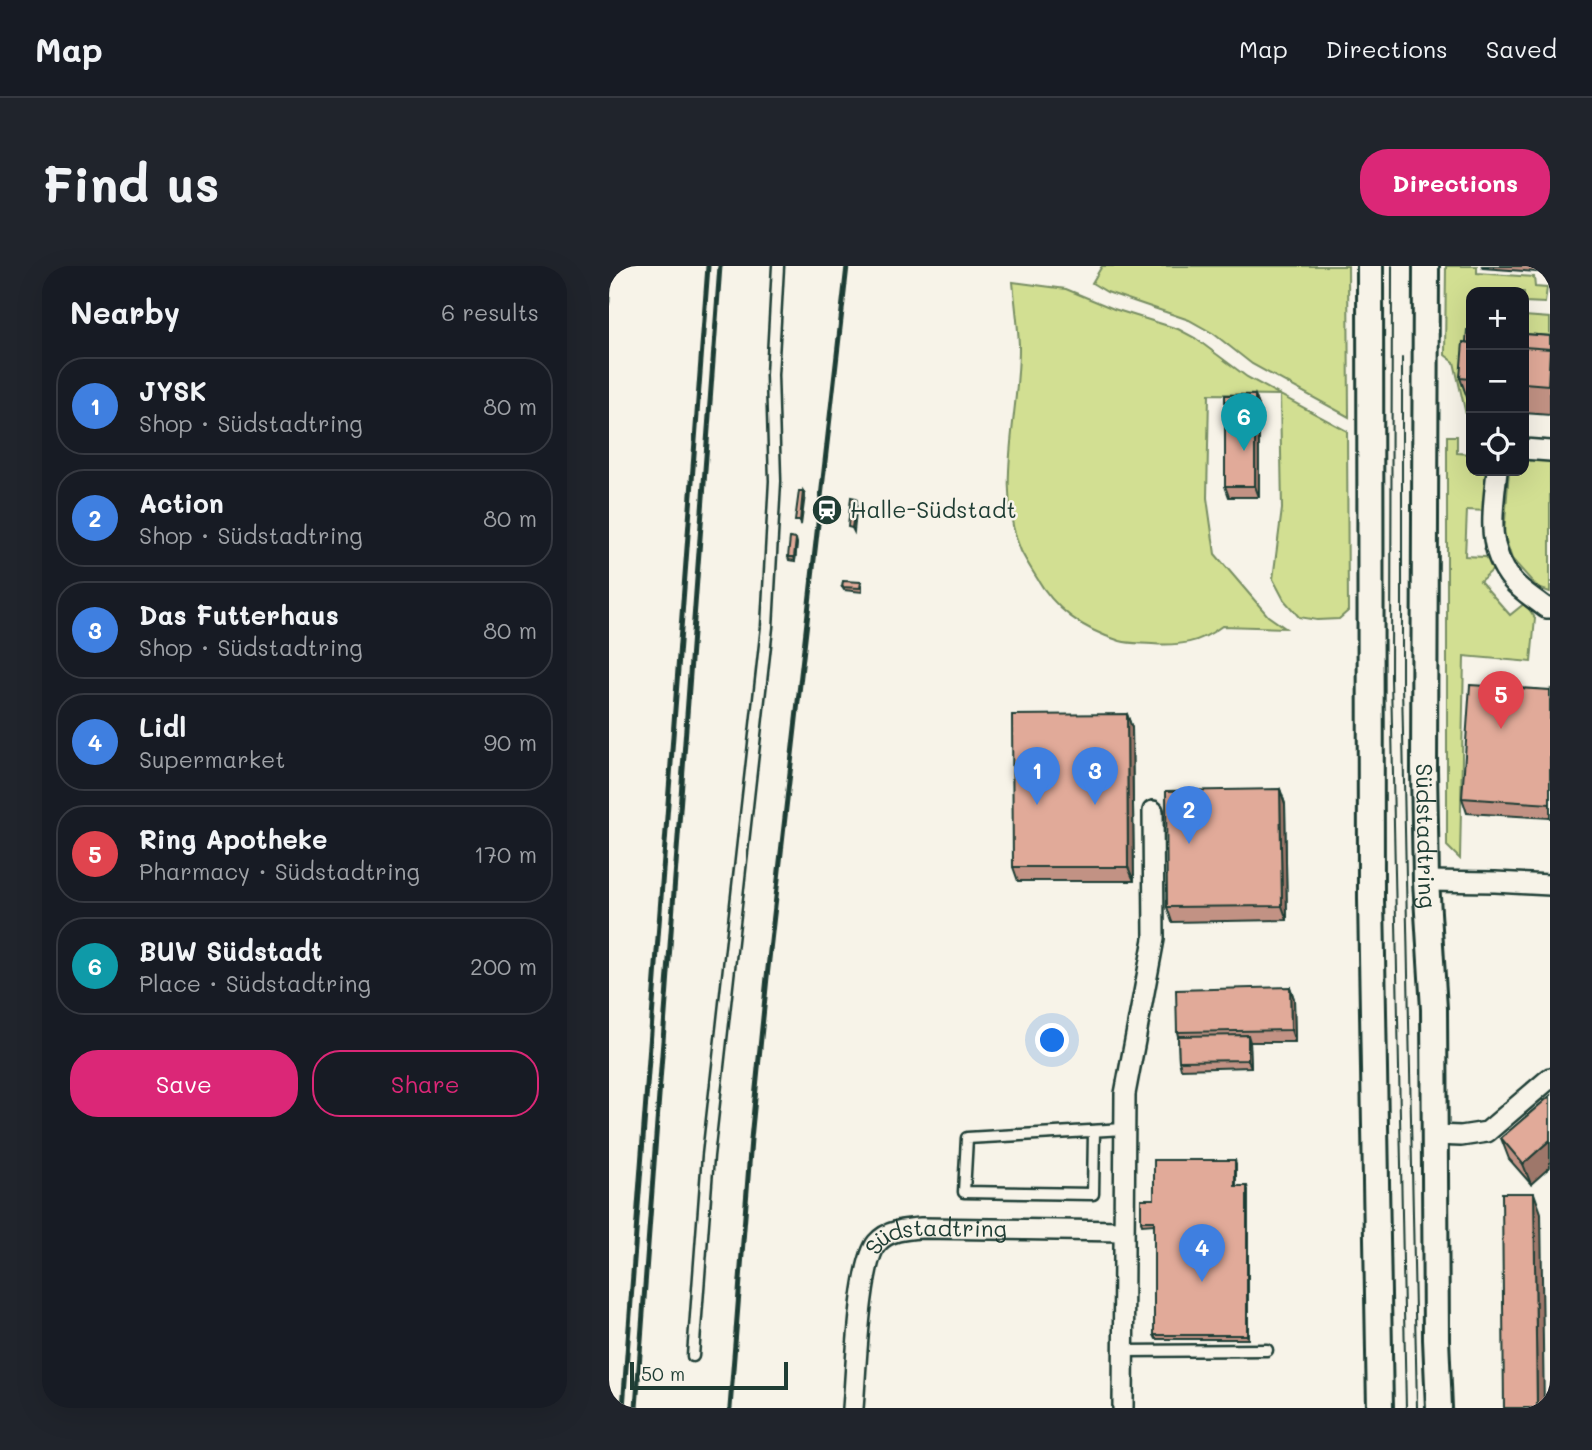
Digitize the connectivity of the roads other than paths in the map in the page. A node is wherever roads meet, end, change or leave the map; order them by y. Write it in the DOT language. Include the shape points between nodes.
graph roads {
  1 [pos="778,266"];
  2 [pos="1370,266"];
  3 [pos="1426,266"];
  4 [pos="1529,449"];
  5 [pos="1550,451"];
  6 [pos="1497,476"];
  7 [pos="1550,608"];
  8 [pos="1153,811"];
  9 [pos="1426,881"];
  10 [pos="1550,886"];
  11 [pos="1550,1078"];
  12 [pos="1124,1129"];
  13 [pos="1094,1131"];
  14 [pos="1435,1135"];
  15 [pos="1123,1231"];
  16 [pos="1267,1350"];
  17 [pos="1123,1351"];
  18 [pos="694,1356"];
  19 [pos="853,1408"];
  20 [pos="1123,1408"];
  21 [pos="1380,1408"];
  22 [pos="1439,1408"];
  1 -- 18 [label="lane" via="772,374 775,481 767,627 708,1156"];
  2 -- 21 [label="street" via="1371,899"];
  3 -- 9 [label="street, Südstadtring"];
  4 -- 5 [label="street"];
  6 -- 7 [label="street" via="1491,533 1497,556 1513,581"];
  8 -- 12 [label="street" via="1154,939 1125,1094"];
  9 -- 10 [label="street"];
  9 -- 14 [label="street, Südstadtring"];
  11 -- 14 [label="street" via="1487,1132"];
  12 -- 13 [label="lane"];
  12 -- 15 [label="street"];
  13 -- 13 [label="lane" via="967,1138 964,1192 1093,1194"];
  14 -- 22 [label="street, Südstadtring"];
  15 -- 17 [label="street"];
  15 -- 19 [label="street, Südstadtring" via="922,1228 899,1230 877,1243 865,1269"];
  16 -- 17 [label="lane"];
  17 -- 20 [label="street"];
}
